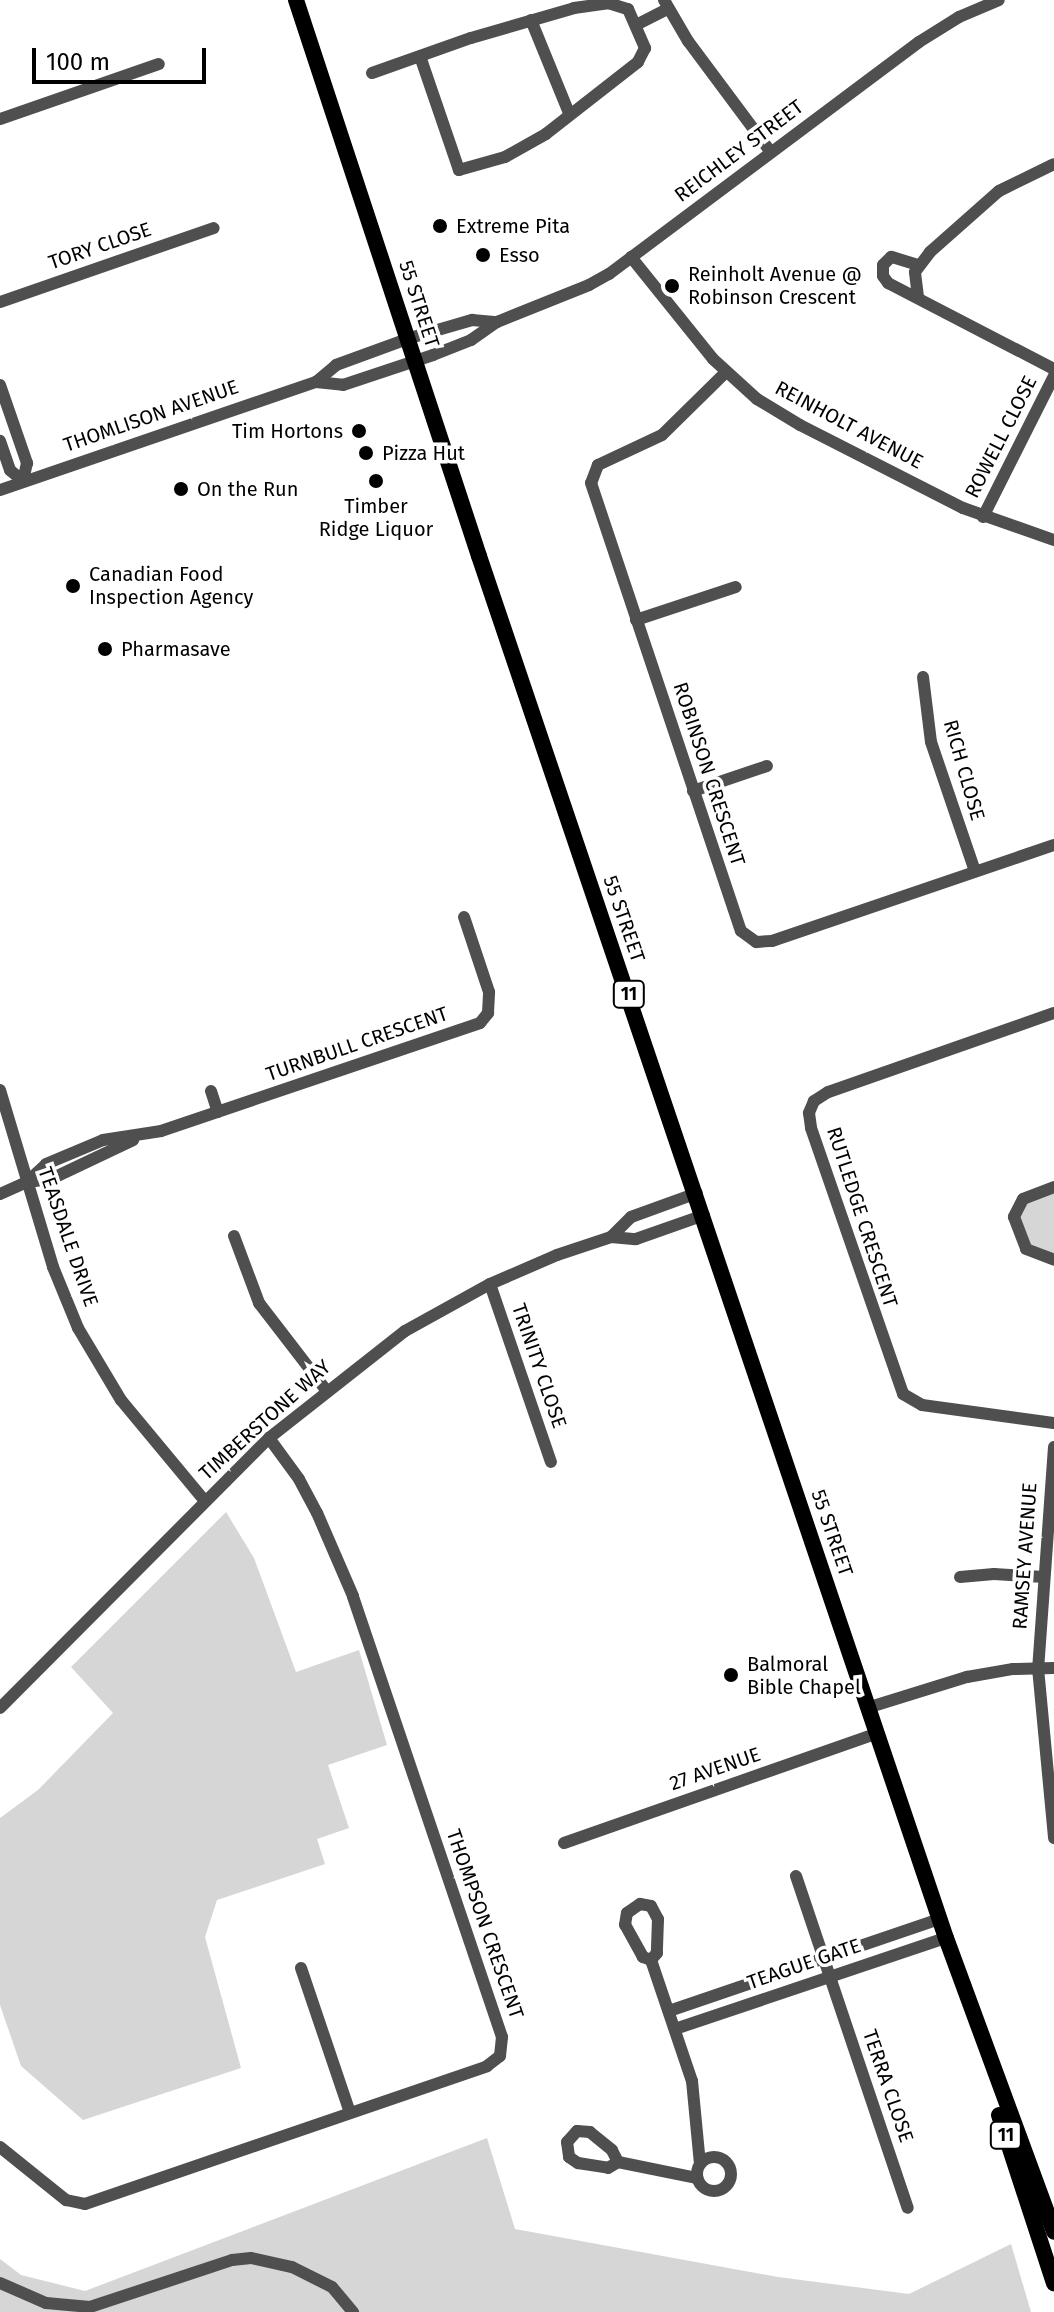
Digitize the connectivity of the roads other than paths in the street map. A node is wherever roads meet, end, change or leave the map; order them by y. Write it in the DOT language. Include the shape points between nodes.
graph roads {
  1 [pos="296,0"];
  2 [pos="999,0"];
  3 [pos="665,4"];
  4 [pos="531,20"];
  5 [pos="636,25"];
  6 [pos="420,56"];
  7 [pos="159,64"];
  8 [pos="372,73"];
  9 [pos="569,113"];
  10 [pos="0,119"];
  11 [pos="770,151"];
  12 [pos="1054,164"];
  13 [pos="214,228"];
  14 [pos="631,257"];
  15 [pos="918,265"];
  16 [pos="918,297"];
  17 [pos="0,302"];
  18 [pos="497,322"];
  19 [pos="410,338"];
  20 [pos="417,360"];
  21 [pos="1054,369"];
  22 [pos="725,373"];
  23 [pos="1054,376"];
  24 [pos="316,382"];
  25 [pos="1,391"];
  26 [pos="0,441"];
  27 [pos="23,481"];
  28 [pos="0,490"];
  29 [pos="983,517"];
  30 [pos="1054,540"];
  31 [pos="736,587"];
  32 [pos="636,620"];
  33 [pos="923,677"];
  34 [pos="767,766"];
  35 [pos="693,791"];
  36 [pos="1054,845"];
  37 [pos="975,871"];
  38 [pos="464,917"];
  39 [pos="1054,1013"];
  40 [pos="0,1090"];
  41 [pos="211,1091"];
  42 [pos="218,1112"];
  43 [pos="27,1182"];
  44 [pos="1054,1187"];
  45 [pos="697,1193"];
  46 [pos="0,1194"];
  47 [pos="704,1215"];
  48 [pos="234,1236"];
  49 [pos="611,1237"];
  50 [pos="1054,1260"];
  51 [pos="490,1284"];
  52 [pos="326,1390"];
  53 [pos="1054,1423"];
  54 [pos="269,1438"];
  55 [pos="1054,1447"];
  56 [pos="551,1462"];
  57 [pos="1052,1498"];
  58 [pos="205,1501"];
  59 [pos="960,1577"];
  60 [pos="1044,1577"];
  61 [pos="1038,1668"];
  62 [pos="1054,1668"];
  63 [pos="870,1707"];
  64 [pos="0,1708"];
  65 [pos="878,1733"];
  66 [pos="1054,1838"];
  67 [pos="564,1843"];
  68 [pos="796,1876"];
  69 [pos="940,1919"];
  70 [pos="946,1938"];
  71 [pos="824,1958"];
  72 [pos="651,1960"];
  73 [pos="301,1968"];
  74 [pos="830,1976"];
  75 [pos="963,1987"];
  76 [pos="669,2011"];
  77 [pos="675,2029"];
  78 [pos="350,2113"];
  79 [pos="0,2147"];
  80 [pos="618,2162"];
  81 [pos="700,2164"];
  82 [pos="697,2178"];
  83 [pos="908,2208"];
  84 [pos="1054,2232"];
  85 [pos="0,2283"];
  86 [pos="1054,2283"];
  87 [pos="90,2310"];
  88 [pos="353,2312"];
  1 -- 19 [label="main road, 55 STREET / 11"];
  2 -- 11 [label="street, REICHLEY STREET" via="919,42"];
  3 -- 5 [label="street"];
  3 -- 11 [label="street"];
  4 -- 5 [label="street" via="613,3 625,6"];
  4 -- 6 [label="street"];
  4 -- 9 [label="street"];
  5 -- 9 [label="street" via="644,42 641,58"];
  6 -- 8 [label="street"];
  6 -- 9 [label="street" via="459,170 505,157 546,134"];
  7 -- 10 [label="street"];
  11 -- 14 [label="street, REICHLEY STREET"];
  12 -- 15 [label="street" via="999,191"];
  13 -- 17 [label="street, TORY CLOSE"];
  14 -- 18 [label="street, REICHLEY STREET" via="570,295"];
  14 -- 22 [label="street, REINHOLT AVENUE"];
  15 -- 16 [label="street" via="913,280"];
  15 -- 16 [label="street, ROWELL CLOSE" via="891,257 882,271 888,283"];
  16 -- 21 [label="street, ROWELL CLOSE"];
  18 -- 19 [label="street, REICHLEY STREET" via="472,320"];
  18 -- 20 [label="street, REICHLEY STREET" via="471,340"];
  19 -- 20 [label="main road, 55 STREET / 11"];
  19 -- 24 [label="street, THOMLISON AVENUE" via="336,365"];
  20 -- 24 [label="street, THOMLISON AVENUE" via="343,385"];
  20 -- 45 [label="main road, 55 STREET / 11"];
  22 -- 29 [label="street, REINHOLT AVENUE" via="790,420"];
  22 -- 32 [label="street, ROBINSON CRESCENT" via="669,430 603,462 592,475"];
  23 -- 29 [label="street, ROWELL CLOSE"];
  24 -- 27 [label="street, THOMLISON AVENUE"];
  25 -- 27 [label="street" via="27,463"];
  26 -- 27 [label="street" via="10,470"];
  27 -- 28 [label="street, THOMLISON AVENUE"];
  29 -- 30 [label="street, REINHOLT AVENUE"];
  31 -- 32 [label="street"];
  32 -- 35 [label="street, ROBINSON CRESCENT"];
  33 -- 37 [label="street, RICH CLOSE" via="931,742"];
  34 -- 35 [label="street"];
  35 -- 37 [label="street, ROBINSON CRESCENT" via="738,925 756,942"];
  36 -- 37 [label="street, ROBINSON CRESCENT"];
  38 -- 42 [label="street, TURNBULL CRESCENT" via="489,992 488,1013 480,1023"];
  39 -- 53 [label="street, RUTLEDGE CRESCENT" via="828,1092 814,1101 809,1113 903,1394 922,1405"];
  40 -- 43 [label="street, TEASDALE DRIVE"];
  41 -- 42 [label="street"];
  42 -- 43 [label="street, TURNBULL CRESCENT" via="140,1136 51,1179"];
  43 -- 46 [label="street, TURNBULL CRESCENT"];
  43 -- 58 [label="street, TEASDALE DRIVE" via="53,1267 93,1355 141,1426"];
  44 -- 50 [label="street" via="1023,1199 1014,1217 1026,1249"];
  45 -- 47 [label="main road, 55 STREET / 11"];
  45 -- 49 [label="street, TIMBERSTONE WAY" via="631,1217"];
  47 -- 49 [label="street, TIMBERSTONE WAY" via="636,1239"];
  47 -- 63 [label="main road, 55 STREET / 11"];
  48 -- 52 [label="street" via="259,1303"];
  49 -- 51 [label="street, TIMBERSTONE WAY"];
  51 -- 52 [label="street, TIMBERSTONE WAY" via="405,1331"];
  51 -- 56 [label="street, TRINITY CLOSE"];
  52 -- 54 [label="street, TIMBERSTONE WAY"];
  54 -- 58 [label="street, TIMBERSTONE WAY"];
  54 -- 78 [label="street, THOMPSON CRESCENT" via="299,1479 345,1575 502,2037 500,2056 492,2064"];
  55 -- 57 [label="street, RAMSEY AVENUE"];
  57 -- 60 [label="street, RAMSEY AVENUE"];
  58 -- 64 [label="street, TIMBERSTONE WAY"];
  59 -- 60 [label="street"];
  60 -- 61 [label="street, RAMSEY AVENUE"];
  61 -- 62 [label="street"];
  61 -- 63 [label="street" via="967,1677"];
  61 -- 66 [label="street, RAMSEY AVENUE"];
  63 -- 65 [label="main road, 55 STREET / 11"];
  65 -- 67 [label="street, 27 AVENUE"];
  65 -- 69 [label="main road, 55 STREET / 11"];
  68 -- 71 [label="street, TERRA CLOSE"];
  69 -- 70 [label="main road, 55 STREET / 11"];
  69 -- 71 [label="street, TEAGUE GATE"];
  70 -- 74 [label="street, TEAGUE GATE"];
  70 -- 75 [label="main road, 55 STREET / 11"];
  71 -- 74 [label="street, TERRA CLOSE"];
  71 -- 76 [label="street, TEAGUE GATE"];
  72 -- 76 [label="street"];
  73 -- 78 [label="street"];
  74 -- 77 [label="street, TEAGUE GATE"];
  74 -- 83 [label="street, TERRA CLOSE"];
  75 -- 84 [label="main road, 55 STREET / 11"];
  75 -- 86 [label="main road, 55 STREET / 11"];
  76 -- 77 [label="street"];
  77 -- 81 [label="street" via="696,2100"];
  78 -- 79 [label="street, THOMPSON CRESCENT" via="85,2204 66,2200"];
  80 -- 82 [label="street"];
  81 -- 82 [label="street"];
  81 -- 82 [label="street" via="721,2159 730,2178 713,2191"];
  85 -- 87 [label="street" via="46,2303"];
  87 -- 88 [label="street" via="251,2258 292,2267 332,2287"];
}
